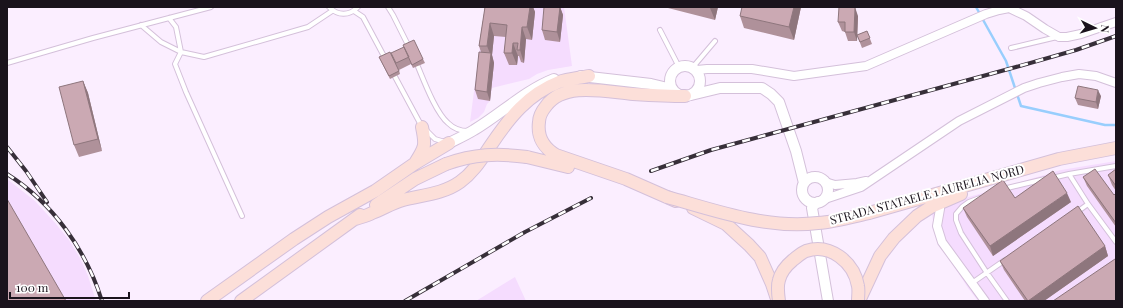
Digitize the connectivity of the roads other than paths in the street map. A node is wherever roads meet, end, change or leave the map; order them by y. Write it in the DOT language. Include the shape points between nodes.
graph roads {
  1 [pos="211,7"];
  2 [pos="329,7"];
  3 [pos="358,7"];
  4 [pos="388,7"];
  5 [pos="1011,8"];
  6 [pos="332,11"];
  7 [pos="354,11"];
  8 [pos="169,18"];
  9 [pos="1116,22"];
  10 [pos="141,25"];
  11 [pos="660,30"];
  12 [pos="1059,37"];
  13 [pos="715,41"];
  14 [pos="1011,48"];
  15 [pos="410,49"];
  16 [pos="181,52"];
  17 [pos="413,56"];
  18 [pos="7,63"];
  19 [pos="675,70"];
  20 [pos="696,71"];
  21 [pos="589,76"];
  22 [pos="1116,83"];
  23 [pos="651,84"];
  24 [pos="720,88"];
  25 [pos="672,89"];
  26 [pos="688,96"];
  27 [pos="422,127"];
  28 [pos="474,130"];
  29 [pos="449,143"];
  30 [pos="1116,148"];
  31 [pos="796,151"];
  32 [pos="414,164"];
  33 [pos="1116,166"];
  34 [pos="1018,171"];
  35 [pos="1069,174"];
  36 [pos="876,176"];
  37 [pos="814,177"];
  38 [pos="825,182"];
  39 [pos="804,183"];
  40 [pos="997,191"];
  41 [pos="663,195"];
  42 [pos="986,195"];
  43 [pos="807,200"];
  44 [pos="820,201"];
  45 [pos="1088,204"];
  46 [pos="940,209"];
  47 [pos="1075,212"];
  48 [pos="242,216"];
  49 [pos="355,219"];
  50 [pos="1116,242"];
  51 [pos="1012,256"];
  52 [pos="987,273"];
  53 [pos="972,283"];
  54 [pos="207,301"];
  55 [pos="241,301"];
  56 [pos="778,301"];
  57 [pos="822,301"];
  58 [pos="828,301"];
  59 [pos="859,301"];
  60 [pos="985,301"];
  61 [pos="1007,301"];
  1 -- 8 [label="lane"];
  2 -- 6 [label="lane"];
  3 -- 7 [label="lane"];
  4 -- 15 [label="lane"];
  5 -- 12 [label="street"];
  5 -- 20 [label="street" via="986,14 866,66 794,76 752,69"];
  6 -- 7 [label="lane" via="337,14"];
  6 -- 16 [label="lane" via="308,27 204,57"];
  7 -- 27 [label="lane" via="363,17"];
  8 -- 10 [label="lane"];
  8 -- 16 [label="lane" via="176,27"];
  9 -- 12 [label="street" via="1081,34"];
  10 -- 16 [label="lane" via="161,42"];
  10 -- 18 [label="lane"];
  11 -- 19 [label="lane"];
  12 -- 14 [label="lane"];
  13 -- 20 [label="lane"];
  16 -- 48 [label="lane" via="175,64"];
  17 -- 28 [label="lane" via="438,110 447,123 463,131"];
  19 -- 20 [label="street" via="688,66"];
  19 -- 23 [label="street"];
  19 -- 25 [label="street" via="670,79"];
  20 -- 24 [label="street"];
  20 -- 26 [label="street" via="701,81 698,90"];
  21 -- 23 [label="street"];
  21 -- 28 [label="street" via="558,77 541,84"];
  21 -- 49 [label="main road" via="559,82 530,98 503,127 470,174 449,189 402,200"];
  22 -- 36 [label="street" via="1096,76 1079,74 1024,88 959,121"];
  23 -- 25 [label="street"];
  24 -- 26 [label="street"];
  24 -- 31 [label="street" via="762,88 771,94 779,102"];
  25 -- 26 [label="street" via="675,93"];
  26 -- 41 [label="main road" via="574,91 563,93 551,100 540,117 540,138 556,156 626,178"];
  27 -- 29 [label="lane" via="435,138"];
  27 -- 32 [label="main road" via="424,149"];
  28 -- 29 [label="street"];
  29 -- 32 [label="main road"];
  30 -- 34 [label="main road, STRADA STATAELE 1 AURELIA NORD" via="1059,159"];
  31 -- 37 [label="street"];
  31 -- 39 [label="street"];
  32 -- 54 [label="main road" via="375,191 294,239"];
  33 -- 35 [label="lane"];
  34 -- 41 [label="main road, STRADA STATAELE 1 AURELIA NORD, bridge" via="869,213 818,224 795,225 741,218"];
  34 -- 59 [label="main road" via="999,182 958,195 917,216 880,256"];
  35 -- 40 [label="lane"];
  35 -- 45 [label="lane"];
  36 -- 38 [label="street" via="846,184 834,185"];
  36 -- 44 [label="street" via="861,187"];
  37 -- 38 [label="street"];
  37 -- 39 [label="street"];
  38 -- 44 [label="street" via="827,190 825,197"];
  39 -- 43 [label="street" via="802,194"];
  41 -- 49 [label="main road, bridge" via="527,156 490,154 446,164 415,179"];
  41 -- 56 [label="main road, bridge" via="726,224 749,245 760,257"];
  42 -- 52 [label="lane" via="962,206 956,214 956,220 961,233"];
  43 -- 44 [label="street"];
  43 -- 57 [label="street"];
  44 -- 58 [label="street" via="812,208"];
  45 -- 47 [label="lane"];
  45 -- 50 [label="lane"];
  46 -- 53 [label="street" via="937,226 942,242"];
  49 -- 55 [label="main road"];
  51 -- 52 [label="lane"];
  52 -- 53 [label="lane"];
  52 -- 61 [label="lane"];
  53 -- 60 [label="street"];
  56 -- 59 [label="main road, bridge" via="779,280 783,271 806,251 819,249 830,251 847,262 859,286"];
}
